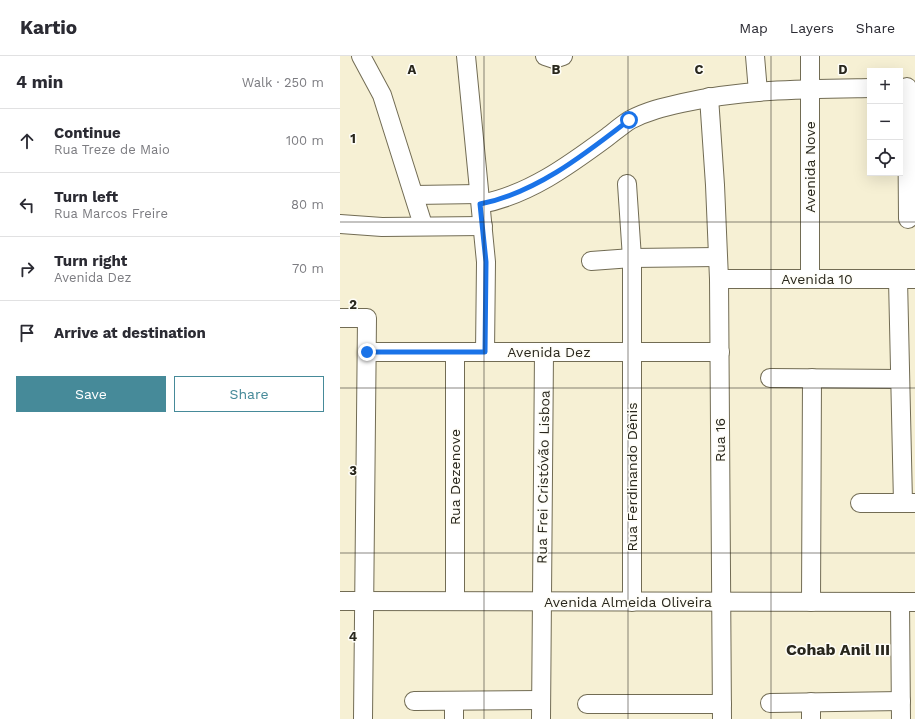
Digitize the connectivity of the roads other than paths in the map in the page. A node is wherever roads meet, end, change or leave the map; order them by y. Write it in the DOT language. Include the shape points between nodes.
graph roads {
  1 [pos="361,56"];
  2 [pos="466,56"];
  3 [pos="545,56"];
  4 [pos="563,56"];
  5 [pos="755,56"];
  6 [pos="810,56"];
  7 [pos="907,87"];
  8 [pos="867,88"];
  9 [pos="810,89"];
  10 [pos="758,92"];
  11 [pos="708,97"];
  12 [pos="911,181"];
  13 [pos="627,184"];
  14 [pos="414,195"];
  15 [pos="480,199"];
  16 [pos="908,219"];
  17 [pos="340,224"];
  18 [pos="423,226"];
  19 [pos="483,226"];
  20 [pos="717,257"];
  21 [pos="632,258"];
  22 [pos="591,261"];
  23 [pos="719,279"];
  24 [pos="810,279"];
  25 [pos="907,279"];
  26 [pos="340,318"];
  27 [pos="367,352"];
  28 [pos="455,352"];
  29 [pos="485,352"];
  30 [pos="544,352"];
  31 [pos="632,352"];
  32 [pos="720,352"];
  33 [pos="770,378"];
  34 [pos="812,378"];
  35 [pos="900,379"];
  36 [pos="860,503"];
  37 [pos="909,503"];
  38 [pos="340,601"];
  39 [pos="364,601"];
  40 [pos="455,601"];
  41 [pos="541,602"];
  42 [pos="632,602"];
  43 [pos="720,602"];
  44 [pos="811,602"];
  45 [pos="908,602"];
  46 [pos="454,700"];
  47 [pos="541,700"];
  48 [pos="414,701"];
  49 [pos="770,703"];
  50 [pos="587,704"];
  51 [pos="901,710"];
  52 [pos="633,711"];
  53 [pos="722,711"];
  54 [pos="811,711"];
  55 [pos="363,719"];
  56 [pos="454,719"];
  57 [pos="541,719"];
  1 -- 14 [label="street" via="382,95"];
  2 -- 15 [label="street"];
  3 -- 4 [label="street" via="554,59"];
  5 -- 10 [label="street"];
  6 -- 9 [label="street, Avenida Nove"];
  7 -- 12 [label="street"];
  8 -- 9 [label="street"];
  9 -- 10 [label="street"];
  9 -- 24 [label="street, Avenida Nove"];
  10 -- 11 [label="street"];
  11 -- 15 [label="street" via="656,109 629,120 552,174 518,193"];
  11 -- 20 [label="street, Rua 16" via="715,185"];
  12 -- 16 [label="street"];
  13 -- 21 [label="street, Rua Ferdinando Dênis"];
  14 -- 15 [label="street"];
  14 -- 18 [label="street"];
  15 -- 19 [label="street"];
  17 -- 18 [label="street"];
  18 -- 19 [label="street"];
  19 -- 29 [label="street" via="486,262"];
  20 -- 21 [label="street"];
  20 -- 23 [label="street, Rua 16"];
  21 -- 22 [label="street"];
  21 -- 31 [label="street, Rua Ferdinando Dênis"];
  23 -- 24 [label="street, Avenida 10"];
  23 -- 32 [label="street, Rua 16"];
  24 -- 25 [label="street, Avenida 10"];
  25 -- 35 [label="street"];
  26 -- 27 [label="street" via="367,318"];
  27 -- 28 [label="street, Avenida Dez"];
  27 -- 39 [label="street"];
  28 -- 29 [label="street, Avenida Dez"];
  28 -- 40 [label="street, Rua Dezenove"];
  29 -- 30 [label="street, Avenida Dez"];
  30 -- 31 [label="street, Avenida Dez"];
  30 -- 41 [label="street, Rua Frei Cristóvão Lisboa"];
  31 -- 32 [label="street, Avenida Dez"];
  31 -- 42 [label="street, Rua Ferdinando Dênis"];
  32 -- 43 [label="street, Rua 16"];
  33 -- 34 [label="street"];
  34 -- 35 [label="street"];
  34 -- 44 [label="street"];
  35 -- 37 [label="street"];
  36 -- 37 [label="street"];
  38 -- 39 [label="street, Avenida Almeida Oliveira"];
  39 -- 40 [label="street, Avenida Almeida Oliveira"];
  39 -- 55 [label="street"];
  40 -- 41 [label="street, Avenida Almeida Oliveira"];
  41 -- 42 [label="street, Avenida Almeida Oliveira"];
  41 -- 47 [label="street, Rua Frei Cristóvão Lisboa"];
  42 -- 43 [label="street, Avenida Almeida Oliveira"];
  43 -- 44 [label="street, Avenida Almeida Oliveira"];
  43 -- 53 [label="street, Rua 16"];
  44 -- 45 [label="street, Avenida Almeida Oliveira"];
  45 -- 51 [label="street"];
  46 -- 47 [label="street"];
  46 -- 48 [label="street"];
  46 -- 56 [label="street"];
  47 -- 57 [label="street, Rua Frei Cristóvão Lisboa"];
  49 -- 54 [label="street"];
  50 -- 52 [label="street"];
  51 -- 54 [label="street"];
  52 -- 53 [label="street"];
}
